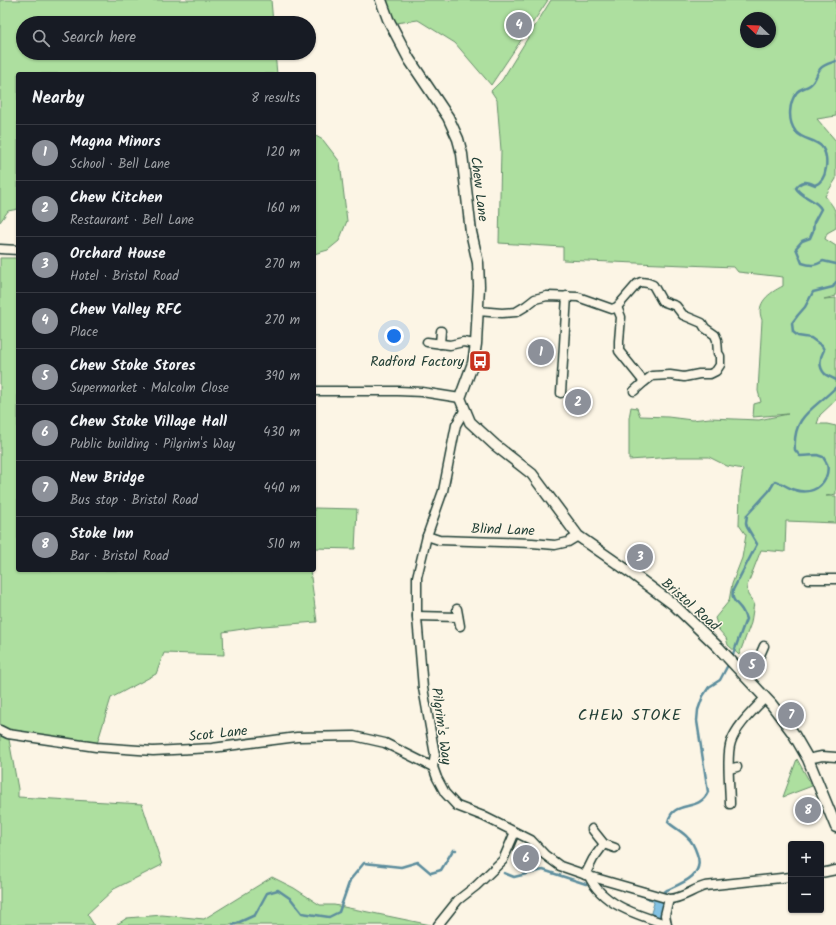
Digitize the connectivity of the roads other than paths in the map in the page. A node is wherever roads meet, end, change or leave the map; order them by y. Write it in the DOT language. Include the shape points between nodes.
graph roads {
  1 [pos="381,0"];
  2 [pos="0,249"];
  3 [pos="16,250"];
  4 [pos="567,296"];
  5 [pos="618,307"];
  6 [pos="478,311"];
  7 [pos="441,331"];
  8 [pos="427,342"];
  9 [pos="440,344"];
  10 [pos="476,344"];
  11 [pos="644,382"];
  12 [pos="316,391"];
  13 [pos="634,391"];
  14 [pos="561,393"];
  15 [pos="460,398"];
  16 [pos="464,411"];
  17 [pos="427,536"];
  18 [pos="578,536"];
  19 [pos="808,579"];
  20 [pos="836,579"];
  21 [pos="417,616"];
  22 [pos="460,626"];
  23 [pos="764,646"];
  24 [pos="749,680"];
  25 [pos="765,698"];
  26 [pos="0,730"];
  27 [pos="836,757"];
  28 [pos="808,759"];
  29 [pos="433,767"];
  30 [pos="730,804"];
  31 [pos="836,827"];
  32 [pos="592,829"];
  33 [pos="515,832"];
  34 [pos="604,844"];
  35 [pos="615,848"];
  36 [pos="836,870"];
  37 [pos="824,872"];
  38 [pos="587,876"];
  39 [pos="788,877"];
  40 [pos="668,899"];
  41 [pos="666,924"];
  42 [pos="438,925"];
  1 -- 6 [label="main road, Chew Lane" via="409,59 448,117 458,139 478,263"];
  2 -- 3 [label="street"];
  4 -- 5 [label="street" via="578,296 612,309"];
  4 -- 6 [label="street" via="535,299 516,312"];
  4 -- 14 [label="street"];
  5 -- 11 [label="street" via="621,317 619,351"];
  5 -- 11 [label="street" via="637,284 648,283 653,285 662,301 676,306 683,315 702,323 717,340 720,365 716,371 684,377 652,376"];
  6 -- 10 [label="main road, Chew Lane"];
  7 -- 9 [label="street"];
  8 -- 9 [label="street"];
  9 -- 10 [label="street"];
  10 -- 15 [label="main road, Chew Lane" via="473,363"];
  11 -- 13 [label="street"];
  12 -- 15 [label="street" via="422,392"];
  15 -- 16 [label="main road, Bristol Road"];
  16 -- 17 [label="street, Pilgrim's Way" via="456,425 443,491"];
  16 -- 18 [label="main road, Bristol Road" via="476,428 532,474"];
  17 -- 18 [label="street, Blind Lane" via="439,540 554,545 568,542"];
  17 -- 21 [label="street, Pilgrim's Way" via="417,577"];
  18 -- 24 [label="main road, Bristol Road" via="673,604"];
  19 -- 20 [label="street"];
  21 -- 22 [label="street" via="457,613"];
  21 -- 29 [label="street, Pilgrim's Way" via="424,688 435,754"];
  23 -- 24 [label="street"];
  24 -- 25 [label="main road, Bristol Road"];
  25 -- 28 [label="main road, Bristol Road" via="793,733"];
  25 -- 30 [label="street" via="751,712 731,741 729,752 733,768"];
  26 -- 29 [label="street, Scot Lane" via="8,734 96,747 153,751 212,748 297,737 354,736 385,743"];
  27 -- 28 [label="street"];
  28 -- 31 [label="main road, Bristol Road"];
  29 -- 33 [label="street, Pilgrim's Way" via="445,793 457,806"];
  32 -- 34 [label="street"];
  33 -- 38 [label="street, Pilgrim's Way" via="530,840 560,866"];
  33 -- 42 [label="street" via="503,860 458,900"];
  34 -- 35 [label="street"];
  34 -- 38 [label="street" via="593,859"];
  36 -- 37 [label="street"];
  38 -- 40 [label="street, Pilgrim's Way"];
  38 -- 41 [label="street" via="608,899 634,914"];
  39 -- 40 [label="street" via="705,886 675,899"];
  40 -- 41 [label="street"];
}
